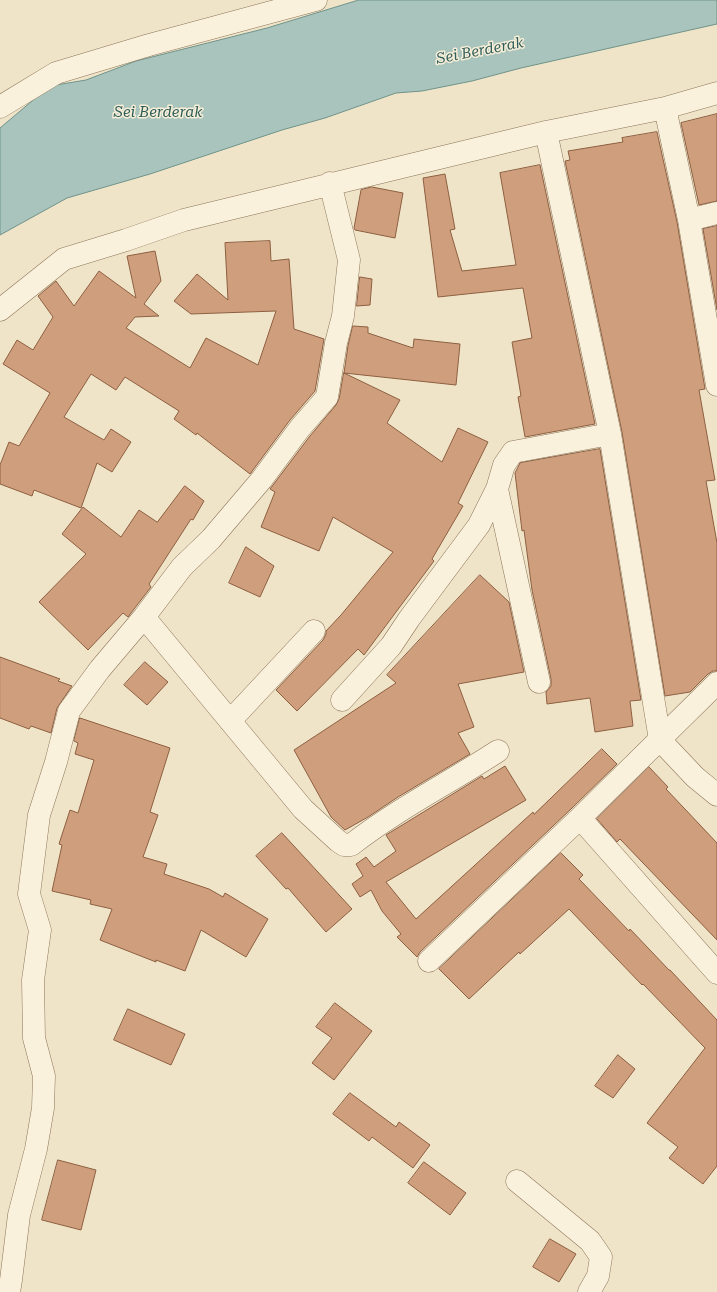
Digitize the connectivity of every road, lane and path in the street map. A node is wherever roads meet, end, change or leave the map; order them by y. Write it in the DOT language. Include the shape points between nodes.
graph roads {
  1 [pos="316,0"];
  2 [pos="717,93"];
  3 [pos="0,107"];
  4 [pos="666,108"];
  5 [pos="546,132"];
  6 [pos="330,184"];
  7 [pos="717,213"];
  8 [pos="689,220"];
  9 [pos="0,310"];
  10 [pos="713,334"];
  11 [pos="717,385"];
  12 [pos="610,434"];
  13 [pos="496,489"];
  14 [pos="144,617"];
  15 [pos="314,631"];
  16 [pos="539,682"];
  17 [pos="717,683"];
  18 [pos="342,700"];
  19 [pos="230,721"];
  20 [pos="660,740"];
  21 [pos="498,751"];
  22 [pos="717,795"];
  23 [pos="580,818"];
  24 [pos="429,961"];
  25 [pos="717,973"];
  26 [pos="517,1181"];
  27 [pos="9,1292"];
  28 [pos="588,1292"];
  1 -- 3 [label="street" via="56,73"];
  2 -- 4 [label="street"];
  4 -- 5 [label="street"];
  4 -- 8 [label="street"];
  5 -- 6 [label="street"];
  5 -- 12 [label="street"];
  6 -- 9 [label="street" via="184,220 64,259"];
  6 -- 14 [label="street" via="349,260 343,316 327,398 211,539 182,567"];
  7 -- 8 [label="street"];
  8 -- 10 [label="street"];
  10 -- 11 [label="street"];
  12 -- 13 [label="street" via="513,452 504,465"];
  12 -- 20 [label="street"];
  13 -- 16 [label="street"];
  13 -- 18 [label="street" via="479,525 391,646"];
  14 -- 19 [label="street"];
  14 -- 27 [label="street" via="69,710 40,815 29,894 40,930 33,994 34,1038 44,1076 43,1108 19,1215"];
  15 -- 19 [label="street"];
  17 -- 20 [label="street"];
  19 -- 21 [label="street" via="303,809 324,830 344,844 351,845 414,802"];
  20 -- 22 [label="street" via="695,777"];
  20 -- 23 [label="street"];
  23 -- 24 [label="street"];
  23 -- 25 [label="street"];
  26 -- 28 [label="street" via="590,1241 601,1257 598,1276"];
}
